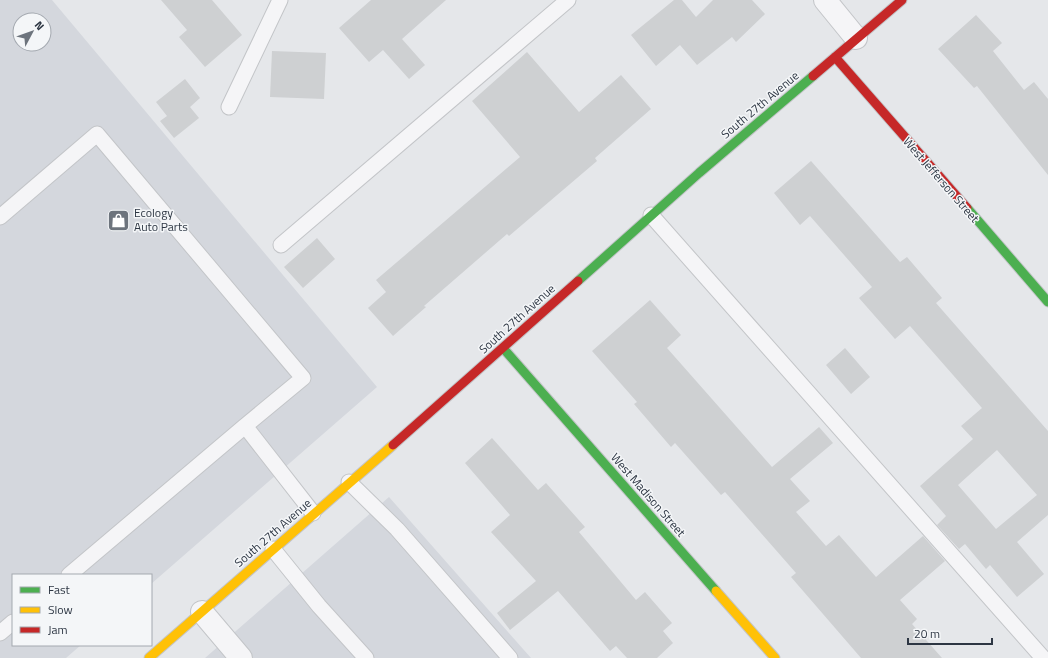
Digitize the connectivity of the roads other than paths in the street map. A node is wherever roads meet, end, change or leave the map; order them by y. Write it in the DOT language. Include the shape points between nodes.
graph roads {
  1 [pos="280,0"];
  2 [pos="568,0"];
  3 [pos="824,0"];
  4 [pos="902,0"];
  5 [pos="856,38"];
  6 [pos="835,57"];
  7 [pos="229,106"];
  8 [pos="651,215"];
  9 [pos="0,217"];
  10 [pos="281,245"];
  11 [pos="1048,302"];
  12 [pos="503,348"];
  13 [pos="245,426"];
  14 [pos="349,482"];
  15 [pos="314,513"];
  16 [pos="273,549"];
  17 [pos="70,574"];
  18 [pos="202,612"];
  19 [pos="12,623"];
  20 [pos="0,633"];
  21 [pos="149,658"];
  22 [pos="241,658"];
  23 [pos="366,658"];
  24 [pos="510,658"];
  25 [pos="775,658"];
  26 [pos="1043,658"];
  1 -- 7 [label="lane"];
  2 -- 10 [label="lane"];
  3 -- 5 [label="street"];
  4 -- 5 [label="main road, South 27th Avenue"];
  5 -- 6 [label="main road, South 27th Avenue"];
  6 -- 8 [label="main road, South 27th Avenue"];
  6 -- 11 [label="main road, West Jefferson Street"];
  8 -- 12 [label="main road, South 27th Avenue"];
  8 -- 26 [label="lane"];
  9 -- 13 [label="lane" via="97,134 303,378"];
  12 -- 14 [label="main road, South 27th Avenue"];
  12 -- 25 [label="main road, West Madison Street"];
  13 -- 15 [label="lane"];
  13 -- 17 [label="lane"];
  14 -- 15 [label="main road, South 27th Avenue"];
  14 -- 24 [label="lane" via="398,529"];
  15 -- 16 [label="main road, South 27th Avenue"];
  16 -- 18 [label="main road, South 27th Avenue"];
  16 -- 23 [label="lane" via="319,606"];
  18 -- 21 [label="main road, South 27th Avenue"];
  18 -- 22 [label="street"];
  19 -- 20 [label="lane"];
}
